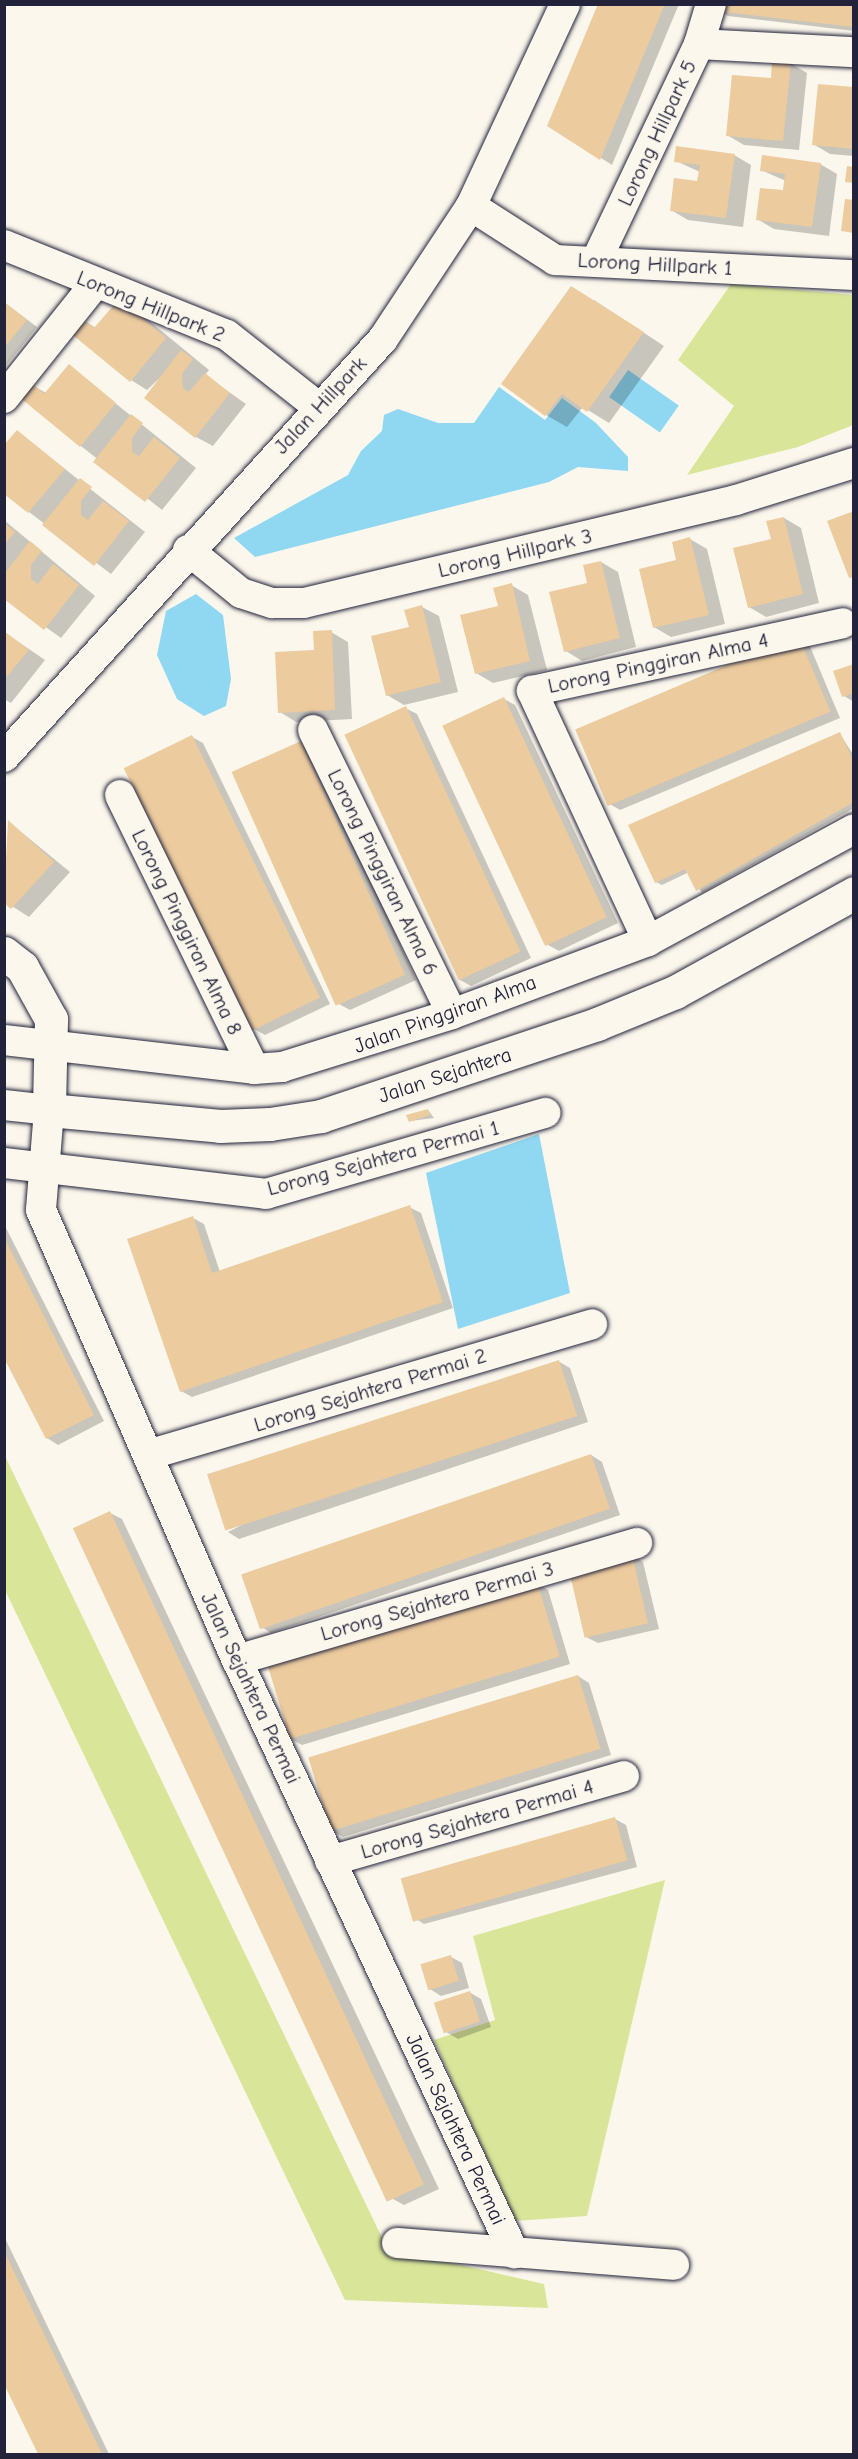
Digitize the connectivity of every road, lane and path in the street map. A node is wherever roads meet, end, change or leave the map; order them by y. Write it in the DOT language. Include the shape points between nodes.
graph roads {
  1 [pos="565,4"];
  2 [pos="711,4"];
  3 [pos="699,44"];
  4 [pos="854,52"];
  5 [pos="471,206"];
  6 [pos="4,245"];
  7 [pos="597,259"];
  8 [pos="854,275"];
  9 [pos="95,284"];
  10 [pos="4,398"];
  11 [pos="317,406"];
  12 [pos="854,463"];
  13 [pos="188,550"];
  14 [pos="843,622"];
  15 [pos="313,730"];
  16 [pos="4,757"];
  17 [pos="120,795"];
  18 [pos="854,829"];
  19 [pos="854,893"];
  20 [pos="648,941"];
  21 [pos="4,953"];
  22 [pos="452,1014"];
  23 [pos="4,1040"];
  24 [pos="54,1046"];
  25 [pos="254,1069"];
  26 [pos="4,1105"];
  27 [pos="50,1110"];
  28 [pos="545,1113"];
  29 [pos="4,1163"];
  30 [pos="45,1168"];
  31 [pos="592,1324"];
  32 [pos="148,1455"];
  33 [pos="637,1543"];
  34 [pos="237,1660"];
  35 [pos="624,1776"];
  36 [pos="330,1861"];
  37 [pos="397,2243"];
  38 [pos="514,2253"];
  39 [pos="674,2265"];
  1 -- 5 [label="street, Jalan Hillpark"];
  2 -- 3 [label="street, Lorong Hillpark 5"];
  3 -- 4 [label="street"];
  3 -- 7 [label="street, Lorong Hillpark 5"];
  5 -- 7 [label="street, Lorong Hillpark 1" via="555,260"];
  5 -- 11 [label="street, Jalan Hillpark" via="383,339"];
  6 -- 9 [label="street, Lorong Hillpark 2"];
  7 -- 8 [label="street, Lorong Hillpark 1"];
  9 -- 10 [label="street"];
  9 -- 11 [label="street, Lorong Hillpark 2" via="227,335"];
  11 -- 13 [label="street, Jalan Hillpark"];
  12 -- 13 [label="street, Lorong Hillpark 3" via="736,500 304,603 272,603 242,593"];
  13 -- 16 [label="street, Jalan Hillpark"];
  14 -- 20 [label="street, Lorong Pinggiran Alma 4" via="532,691"];
  15 -- 22 [label="street, Lorong Pinggiran Alma 6"];
  17 -- 25 [label="street, Lorong Pinggiran Alma 8"];
  18 -- 20 [label="street, Jalan Pinggiran Alma"];
  19 -- 27 [label="main road, Jalan Sejahtera" via="675,992 597,1024 321,1116 220,1126"];
  20 -- 22 [label="street, Jalan Pinggiran Alma"];
  21 -- 24 [label="main road" via="40,995 51,1019"];
  22 -- 25 [label="street, Jalan Pinggiran Alma" via="352,1048"];
  23 -- 24 [label="street, Jalan Pinggiran Alma"];
  24 -- 25 [label="street, Jalan Pinggiran Alma"];
  24 -- 27 [label="main road"];
  26 -- 27 [label="street, Jalan Sejahtera"];
  27 -- 30 [label="street, Jalan Sejahtera Permai"];
  28 -- 30 [label="street, Lorong Sejahtera Permai 1" via="266,1194"];
  29 -- 30 [label="street, Lorong Sejahtera Permai 1"];
  30 -- 32 [label="street, Jalan Sejahtera Permai" via="41,1210"];
  31 -- 32 [label="street, Lorong Sejahtera Permai 2"];
  32 -- 34 [label="street, Jalan Sejahtera Permai"];
  33 -- 34 [label="street, Lorong Sejahtera Permai 3"];
  34 -- 36 [label="street, Jalan Sejahtera Permai"];
  35 -- 36 [label="street, Lorong Sejahtera Permai 4"];
  36 -- 38 [label="street, Jalan Sejahtera Permai"];
  37 -- 38 [label="street"];
  38 -- 39 [label="street"];
}
